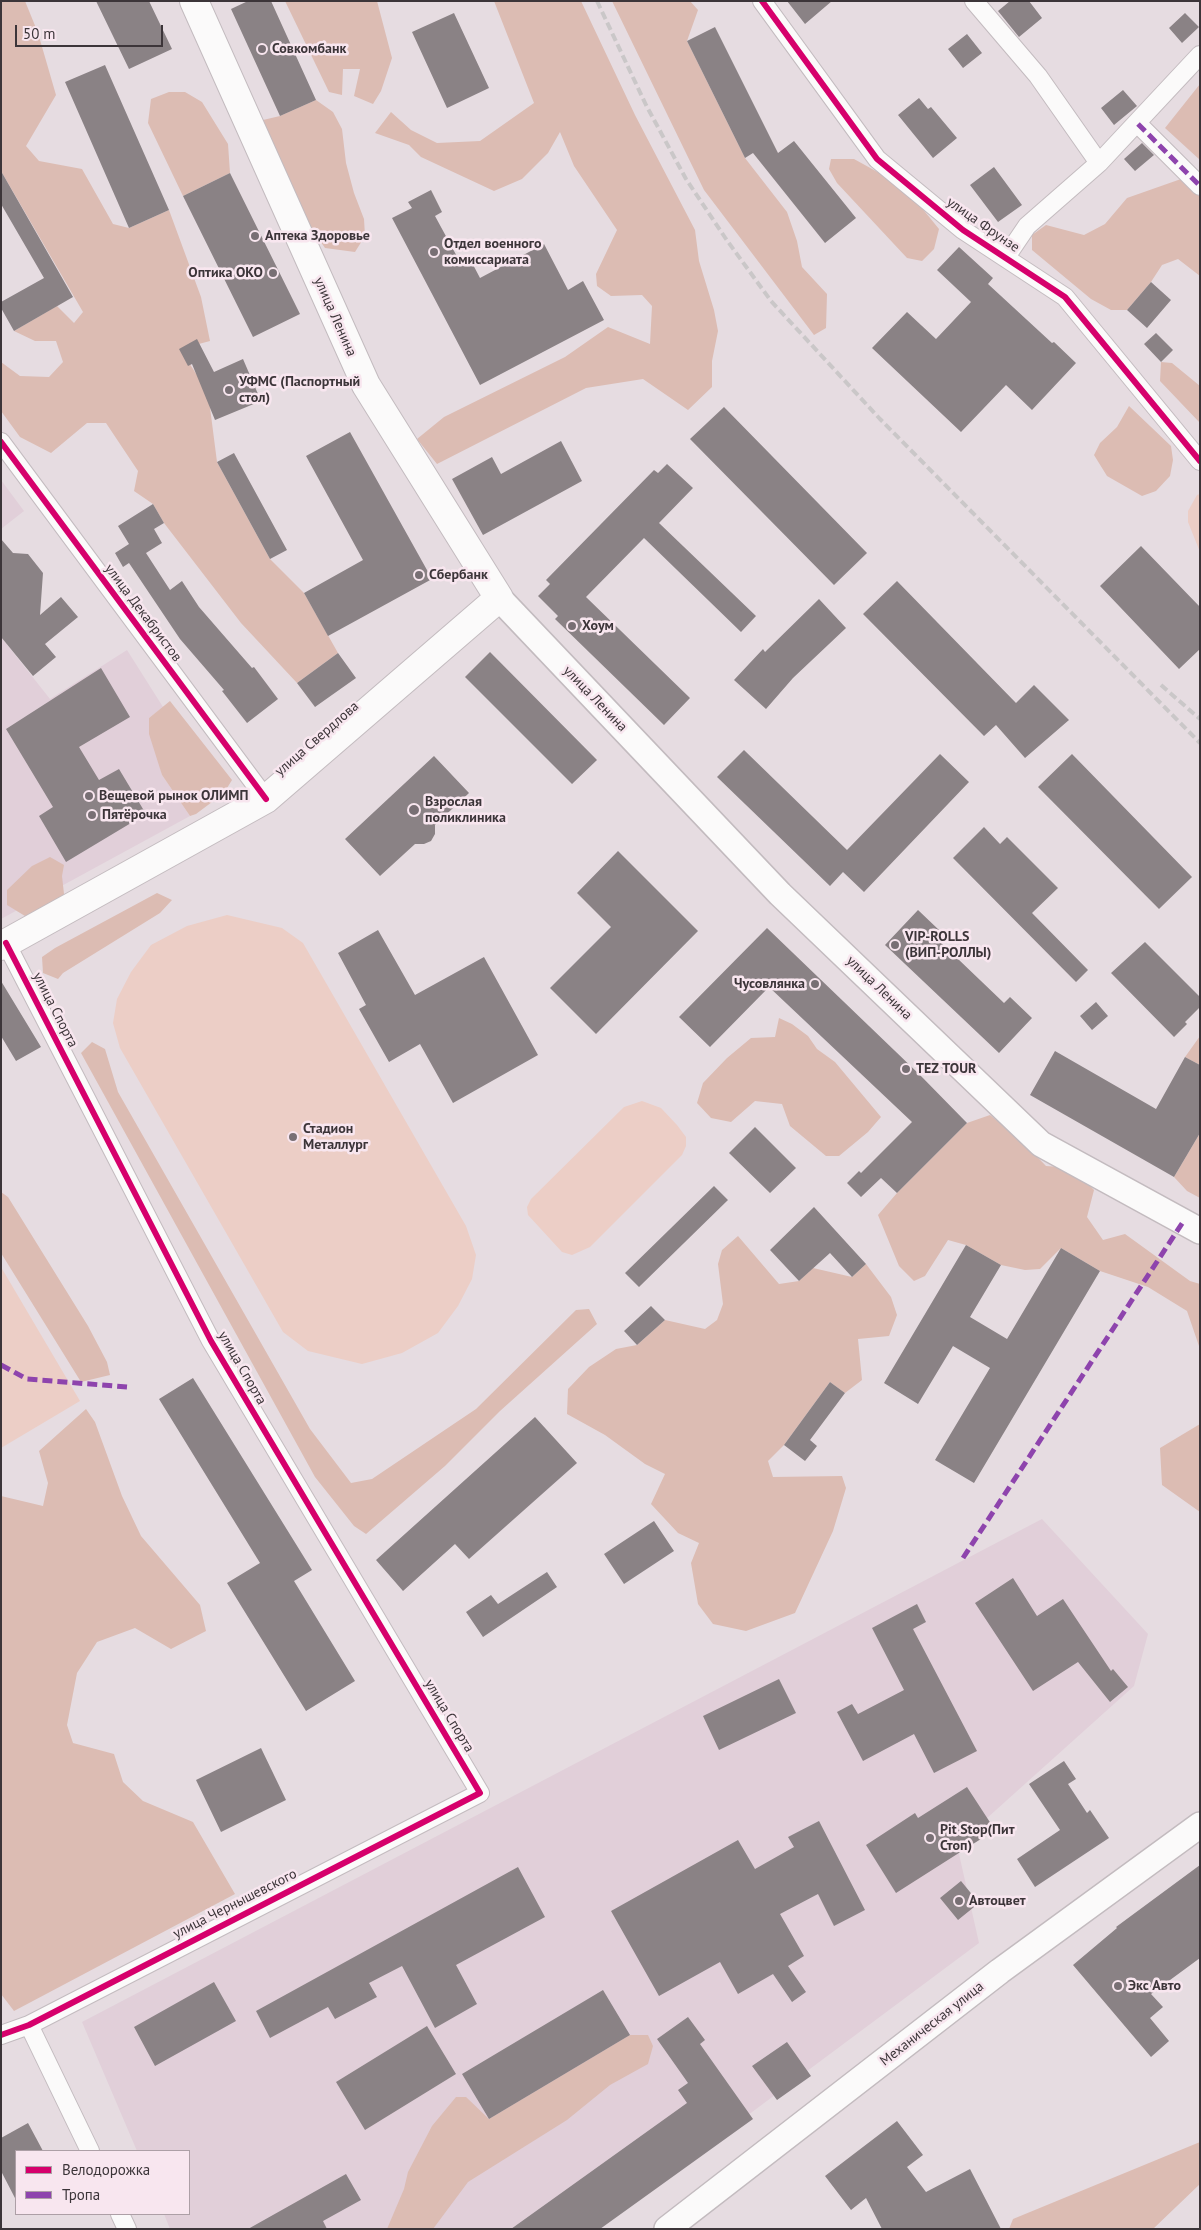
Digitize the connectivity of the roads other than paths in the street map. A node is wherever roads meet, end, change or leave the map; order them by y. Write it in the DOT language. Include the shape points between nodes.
graph roads {
  1 [pos="194,1"];
  2 [pos="762,1"];
  3 [pos="974,1"];
  4 [pos="1200,55"];
  5 [pos="1138,124"];
  6 [pos="1099,163"];
  7 [pos="1200,186"];
  8 [pos="1006,258"];
  9 [pos="1,442"];
  10 [pos="1200,461"];
  11 [pos="499,598"];
  12 [pos="266,799"];
  13 [pos="4,945"];
  14 [pos="1200,1231"];
  15 [pos="480,1793"];
  16 [pos="1200,1825"];
  17 [pos="29,2025"];
  18 [pos="1,2035"];
  19 [pos="90,2150"];
  20 [pos="120,2215"];
  21 [pos="127,2229"];
  22 [pos="667,2229"];
  1 -- 11 [label="main road, улица Ленина" via="366,386"];
  2 -- 8 [label="street, улица Фрунзе" via="878,159 963,230"];
  3 -- 6 [label="street" via="1038,76"];
  4 -- 5 [label="street"];
  5 -- 6 [label="street"];
  5 -- 7 [label="street"];
  6 -- 8 [label="street" via="1027,226"];
  8 -- 10 [label="street, улица Фрунзе" via="1065,297"];
  9 -- 12 [label="street, улица Декабристов"];
  11 -- 12 [label="main road, улица Свердлова"];
  11 -- 14 [label="main road, улица Ленина" via="780,894 1041,1144"];
  12 -- 13 [label="main road, улица Свердлова"];
  13 -- 15 [label="street, улица Спорта" via="211,1341"];
  15 -- 17 [label="street, улица Чернышевского"];
  16 -- 22 [label="main road, Механическая улица" via="1000,1971"];
  17 -- 18 [label="street, улица Чернышевского"];
  17 -- 19 [label="street"];
  20 -- 21 [label="street"];
}
